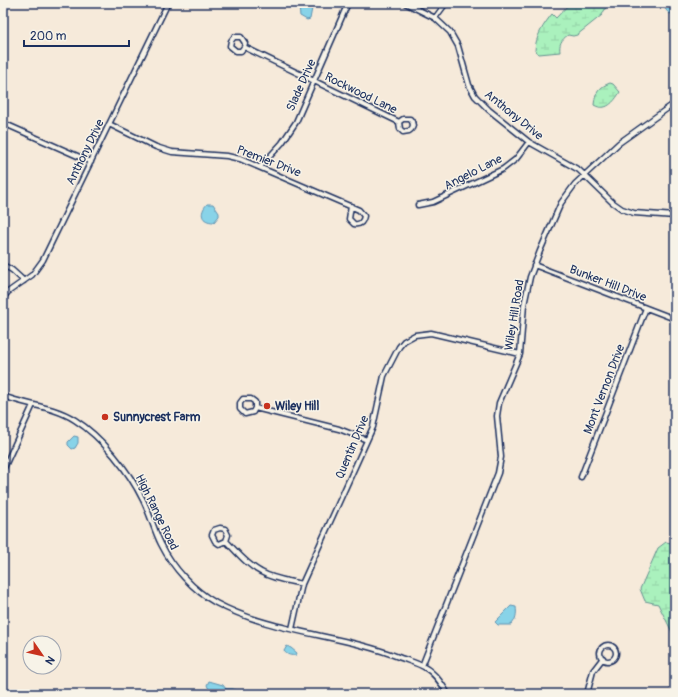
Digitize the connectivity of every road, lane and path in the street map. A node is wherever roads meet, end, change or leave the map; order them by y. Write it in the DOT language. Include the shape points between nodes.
graph roads {
  1 [pos="168,3"];
  2 [pos="348,3"];
  3 [pos="405,3"];
  4 [pos="446,3"];
  5 [pos="435,18"];
  6 [pos="244,47"];
  7 [pos="314,81"];
  8 [pos="675,103"];
  9 [pos="399,122"];
  10 [pos="3,123"];
  11 [pos="109,124"];
  12 [pos="529,142"];
  13 [pos="91,162"];
  14 [pos="260,167"];
  15 [pos="586,175"];
  16 [pos="418,205"];
  17 [pos="351,206"];
  18 [pos="675,216"];
  19 [pos="3,265"];
  20 [pos="534,265"];
  21 [pos="24,281"];
  22 [pos="3,298"];
  23 [pos="646,308"];
  24 [pos="675,319"];
  25 [pos="520,354"];
  26 [pos="3,396"];
  27 [pos="33,405"];
  28 [pos="255,408"];
  29 [pos="367,440"];
  30 [pos="3,470"];
  31 [pos="581,477"];
  32 [pos="226,541"];
  33 [pos="302,584"];
  34 [pos="292,629"];
  35 [pos="603,658"];
  36 [pos="422,666"];
  37 [pos="448,694"];
  38 [pos="587,694"];
  1 -- 11 [label="street, Anthony Drive"];
  2 -- 7 [label="street, Slade Drive"];
  3 -- 5 [label="street, Anthony Drive"];
  4 -- 5 [label="street"];
  5 -- 12 [label="street, Anthony Drive" via="450,32 458,46 469,85 476,96 489,110"];
  6 -- 7 [label="street, Rockwood Lane"];
  7 -- 9 [label="street, Rockwood Lane"];
  7 -- 14 [label="street, Slade Drive" via="292,130"];
  8 -- 15 [label="street, Wiley Hill Road" via="626,138"];
  10 -- 13 [label="street"];
  11 -- 13 [label="street, Anthony Drive"];
  11 -- 14 [label="street, Premier Drive" via="165,150 232,157"];
  12 -- 15 [label="street, Anthony Drive"];
  12 -- 16 [label="street, Angelo Lane" via="516,159 503,169 433,202"];
  13 -- 21 [label="street, Anthony Drive" via="43,260 35,272"];
  14 -- 17 [label="street, Premier Drive"];
  15 -- 18 [label="street, Anthony Drive" via="612,202 626,211"];
  15 -- 20 [label="street, Wiley Hill Road" via="570,190 562,203"];
  17 -- 17 [label="street, Premier Drive" via="363,213 364,218 359,224 354,224 349,219"];
  19 -- 21 [label="street"];
  20 -- 23 [label="street, Bunker Hill Drive"];
  20 -- 25 [label="street, Wiley Hill Road" via="526,293"];
  21 -- 22 [label="street, Anthony Drive"];
  23 -- 24 [label="street, Bunker Hill Drive"];
  23 -- 31 [label="street, Mont Vernon Drive"];
  25 -- 29 [label="street, Quentin Drive" via="436,333 411,336 399,346 386,372 375,419"];
  25 -- 36 [label="street, Wiley Hill Road" via="499,404 497,416 501,452 498,473"];
  26 -- 27 [label="street, High Range Road"];
  27 -- 30 [label="street"];
  27 -- 34 [label="street, High Range Road" via="60,412 75,420 116,458 131,478 167,555 196,589 216,603 246,617"];
  28 -- 28 [label="street" via="255,402 249,398 243,399 240,403 241,411 246,414 253,412"];
  28 -- 29 [label="street" via="339,429"];
  29 -- 33 [label="street, Quentin Drive"];
  32 -- 33 [label="street" via="261,573"];
  33 -- 34 [label="street, Quentin Drive"];
  34 -- 36 [label="street, High Range Road" via="382,651"];
  35 -- 38 [label="street" via="593,671"];
  36 -- 37 [label="street, High Range Road" via="435,676"];
}
